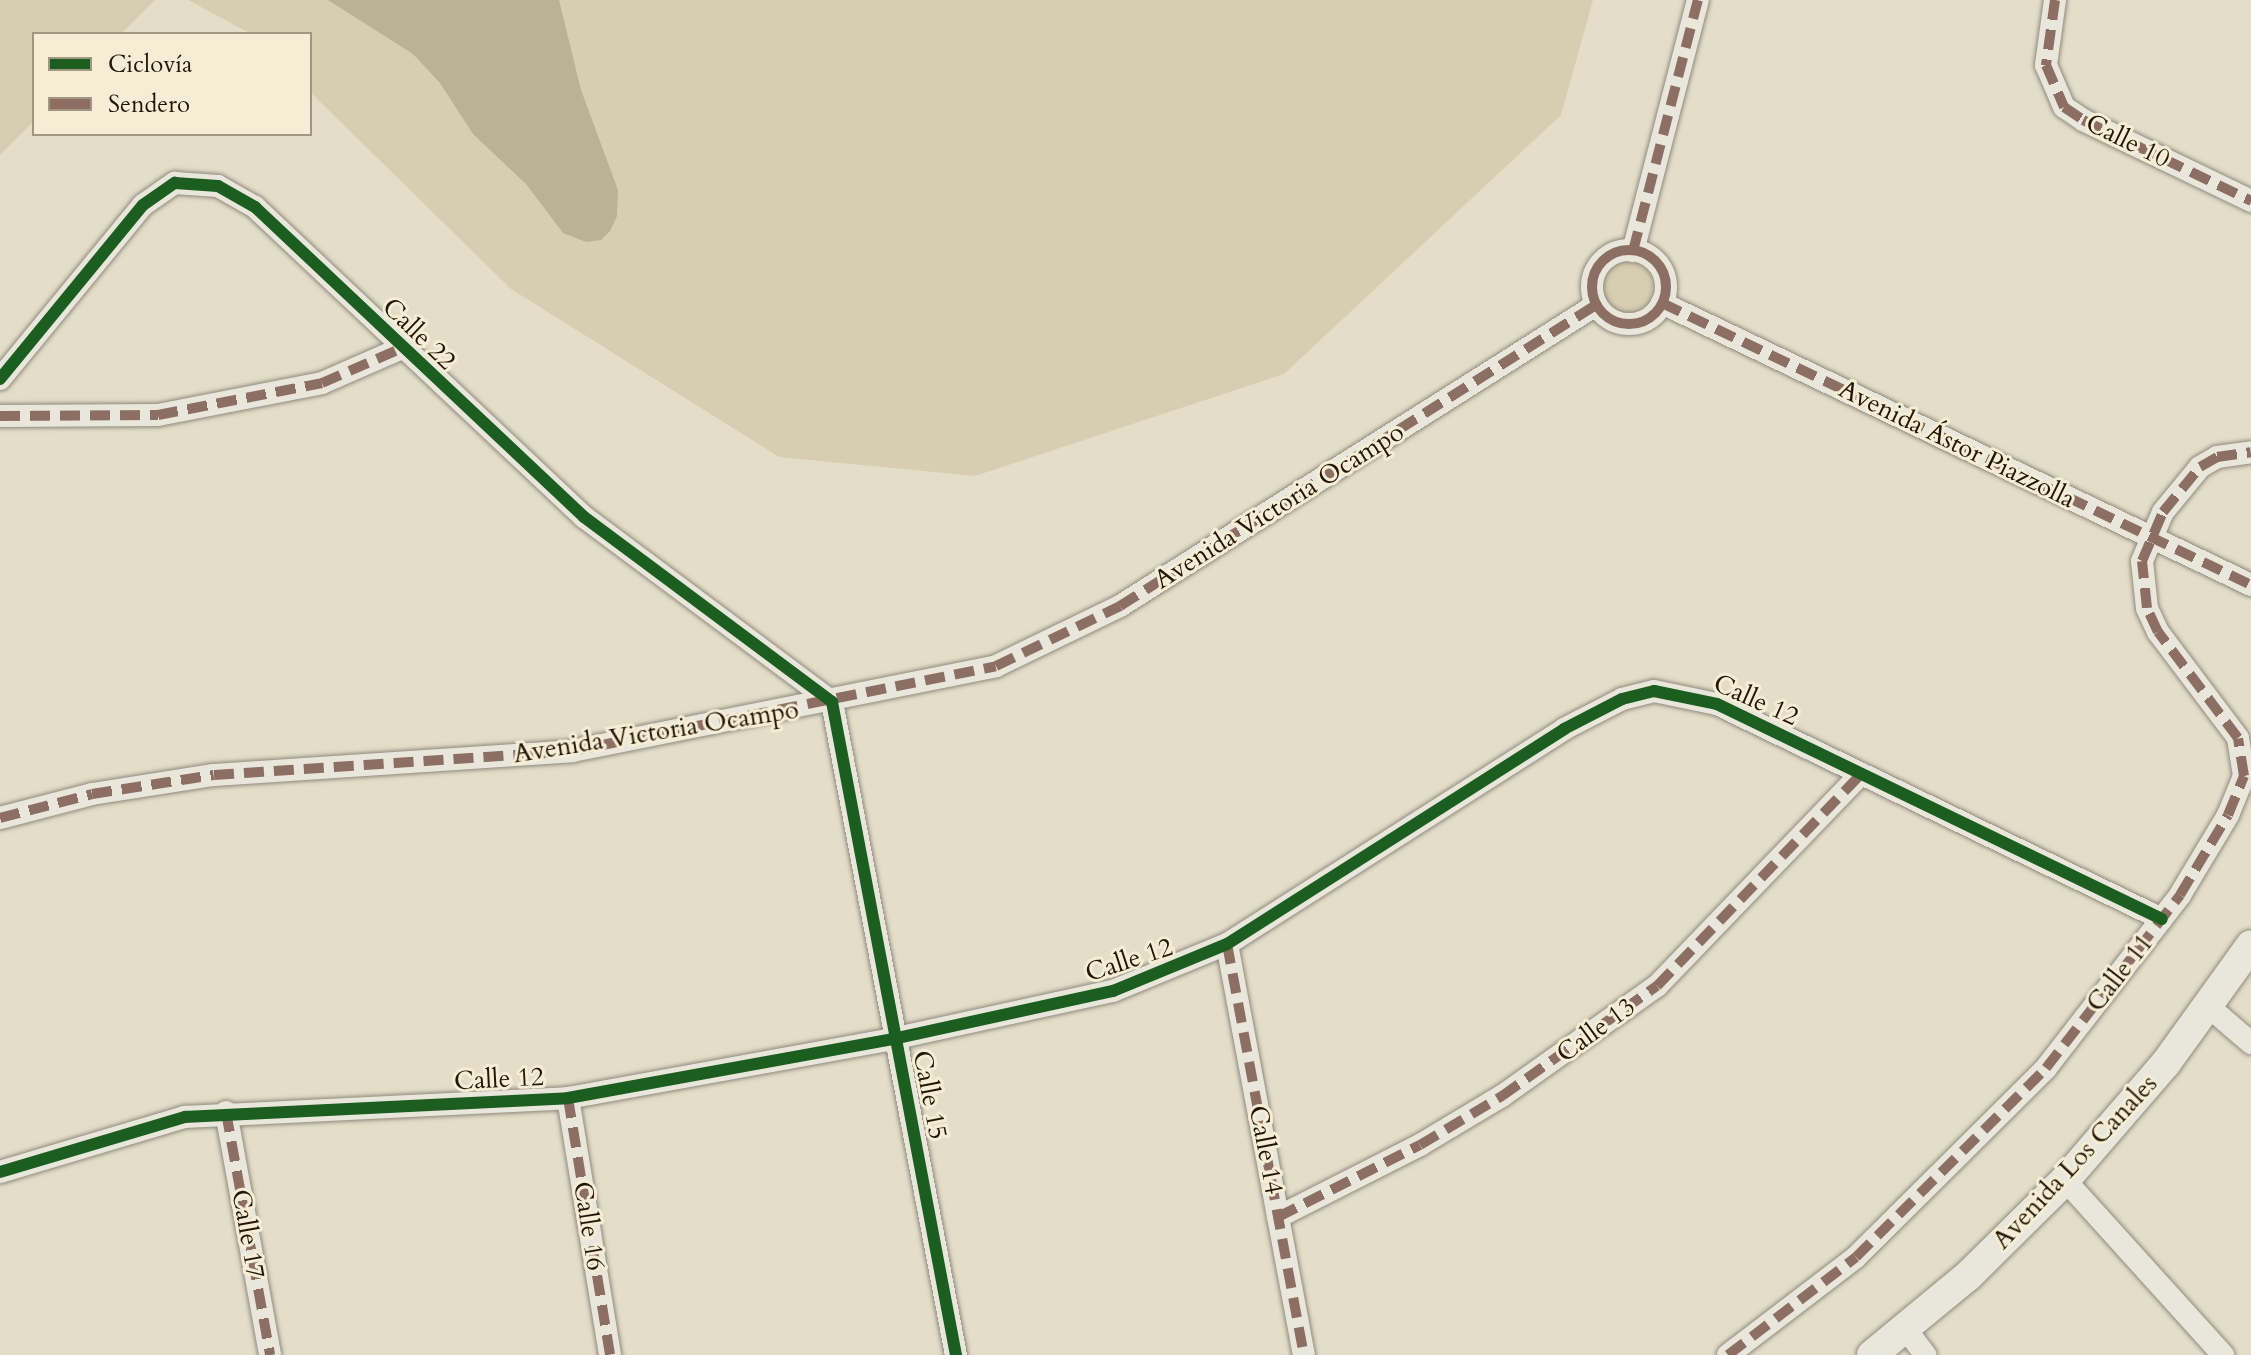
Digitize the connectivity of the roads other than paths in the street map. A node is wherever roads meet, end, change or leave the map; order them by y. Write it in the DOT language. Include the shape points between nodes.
graph roads {
  1 [pos="1698,0"];
  2 [pos="2055,0"];
  3 [pos="2251,201"];
  4 [pos="1633,251"];
  5 [pos="1662,303"];
  6 [pos="1596,305"];
  7 [pos="402,348"];
  8 [pos="0,379"];
  9 [pos="0,416"];
  10 [pos="2251,452"];
  11 [pos="2149,536"];
  12 [pos="2251,585"];
  13 [pos="832,702"];
  14 [pos="1861,774"];
  15 [pos="0,818"];
  16 [pos="2162,919"];
  17 [pos="1227,944"];
  18 [pos="2251,945"];
  19 [pos="2208,1006"];
  20 [pos="897,1038"];
  21 [pos="2251,1043"];
  22 [pos="568,1098"];
  23 [pos="226,1112"];
  24 [pos="0,1172"];
  25 [pos="2065,1180"];
  26 [pos="1278,1217"];
  27 [pos="1905,1328"];
  28 [pos="270,1355"];
  29 [pos="610,1355"];
  30 [pos="956,1355"];
  31 [pos="1304,1355"];
  32 [pos="1728,1355"];
  33 [pos="1872,1355"];
  34 [pos="1925,1355"];
  35 [pos="2223,1355"];
  1 -- 4 [label="street"];
  2 -- 3 [label="street, Calle 10" via="2046,65 2064,107"];
  4 -- 5 [label="street" via="1661,269"];
  4 -- 6 [label="street" via="1601,262 1591,283"];
  5 -- 6 [label="street" via="1647,319 1624,324"];
  5 -- 11 [label="street, Avenida Ástor Piazzolla"];
  6 -- 13 [label="street, Avenida Victoria Ocampo" via="1084,628 996,666"];
  7 -- 8 [label="street, Calle 22" via="255,207 218,186 175,183 143,205"];
  7 -- 9 [label="street" via="322,383 158,415"];
  7 -- 13 [label="street, Calle 22" via="584,517"];
  10 -- 11 [label="street, Calle 11" via="2217,457 2200,467"];
  11 -- 12 [label="street, Avenida Ástor Piazzolla"];
  11 -- 16 [label="street, Calle 11" via="2142,561 2147,608 2174,656 2238,738 2244,757 2244,776 2228,815"];
  13 -- 15 [label="street, Avenida Victoria Ocampo" via="572,751 151,783"];
  13 -- 20 [label="street, Calle 15"];
  14 -- 16 [label="street, Calle 12"];
  14 -- 17 [label="street, Calle 12" via="1696,697 1654,691 1622,699 1564,729"];
  14 -- 26 [label="street, Calle 13" via="1657,986 1502,1096 1420,1145"];
  16 -- 32 [label="street, Calle 11" via="2046,1068 1985,1133 1856,1257"];
  17 -- 20 [label="street, Calle 12" via="1113,991"];
  17 -- 26 [label="street, Calle 14"];
  18 -- 19 [label="main road, Avenida Los Canales"];
  19 -- 21 [label="street"];
  19 -- 25 [label="main road, Avenida Los Canales"];
  20 -- 22 [label="street, Calle 12"];
  20 -- 30 [label="street, Calle 15"];
  22 -- 23 [label="street, Calle 12"];
  22 -- 29 [label="street, Calle 16"];
  23 -- 24 [label="street, Calle 12" via="131,1130"];
  23 -- 28 [label="street, Calle 17"];
  25 -- 27 [label="main road, Avenida Los Canales"];
  25 -- 35 [label="street"];
  26 -- 31 [label="street, Calle 14"];
  27 -- 33 [label="main road, Avenida Los Canales"];
  27 -- 34 [label="street"];
}
